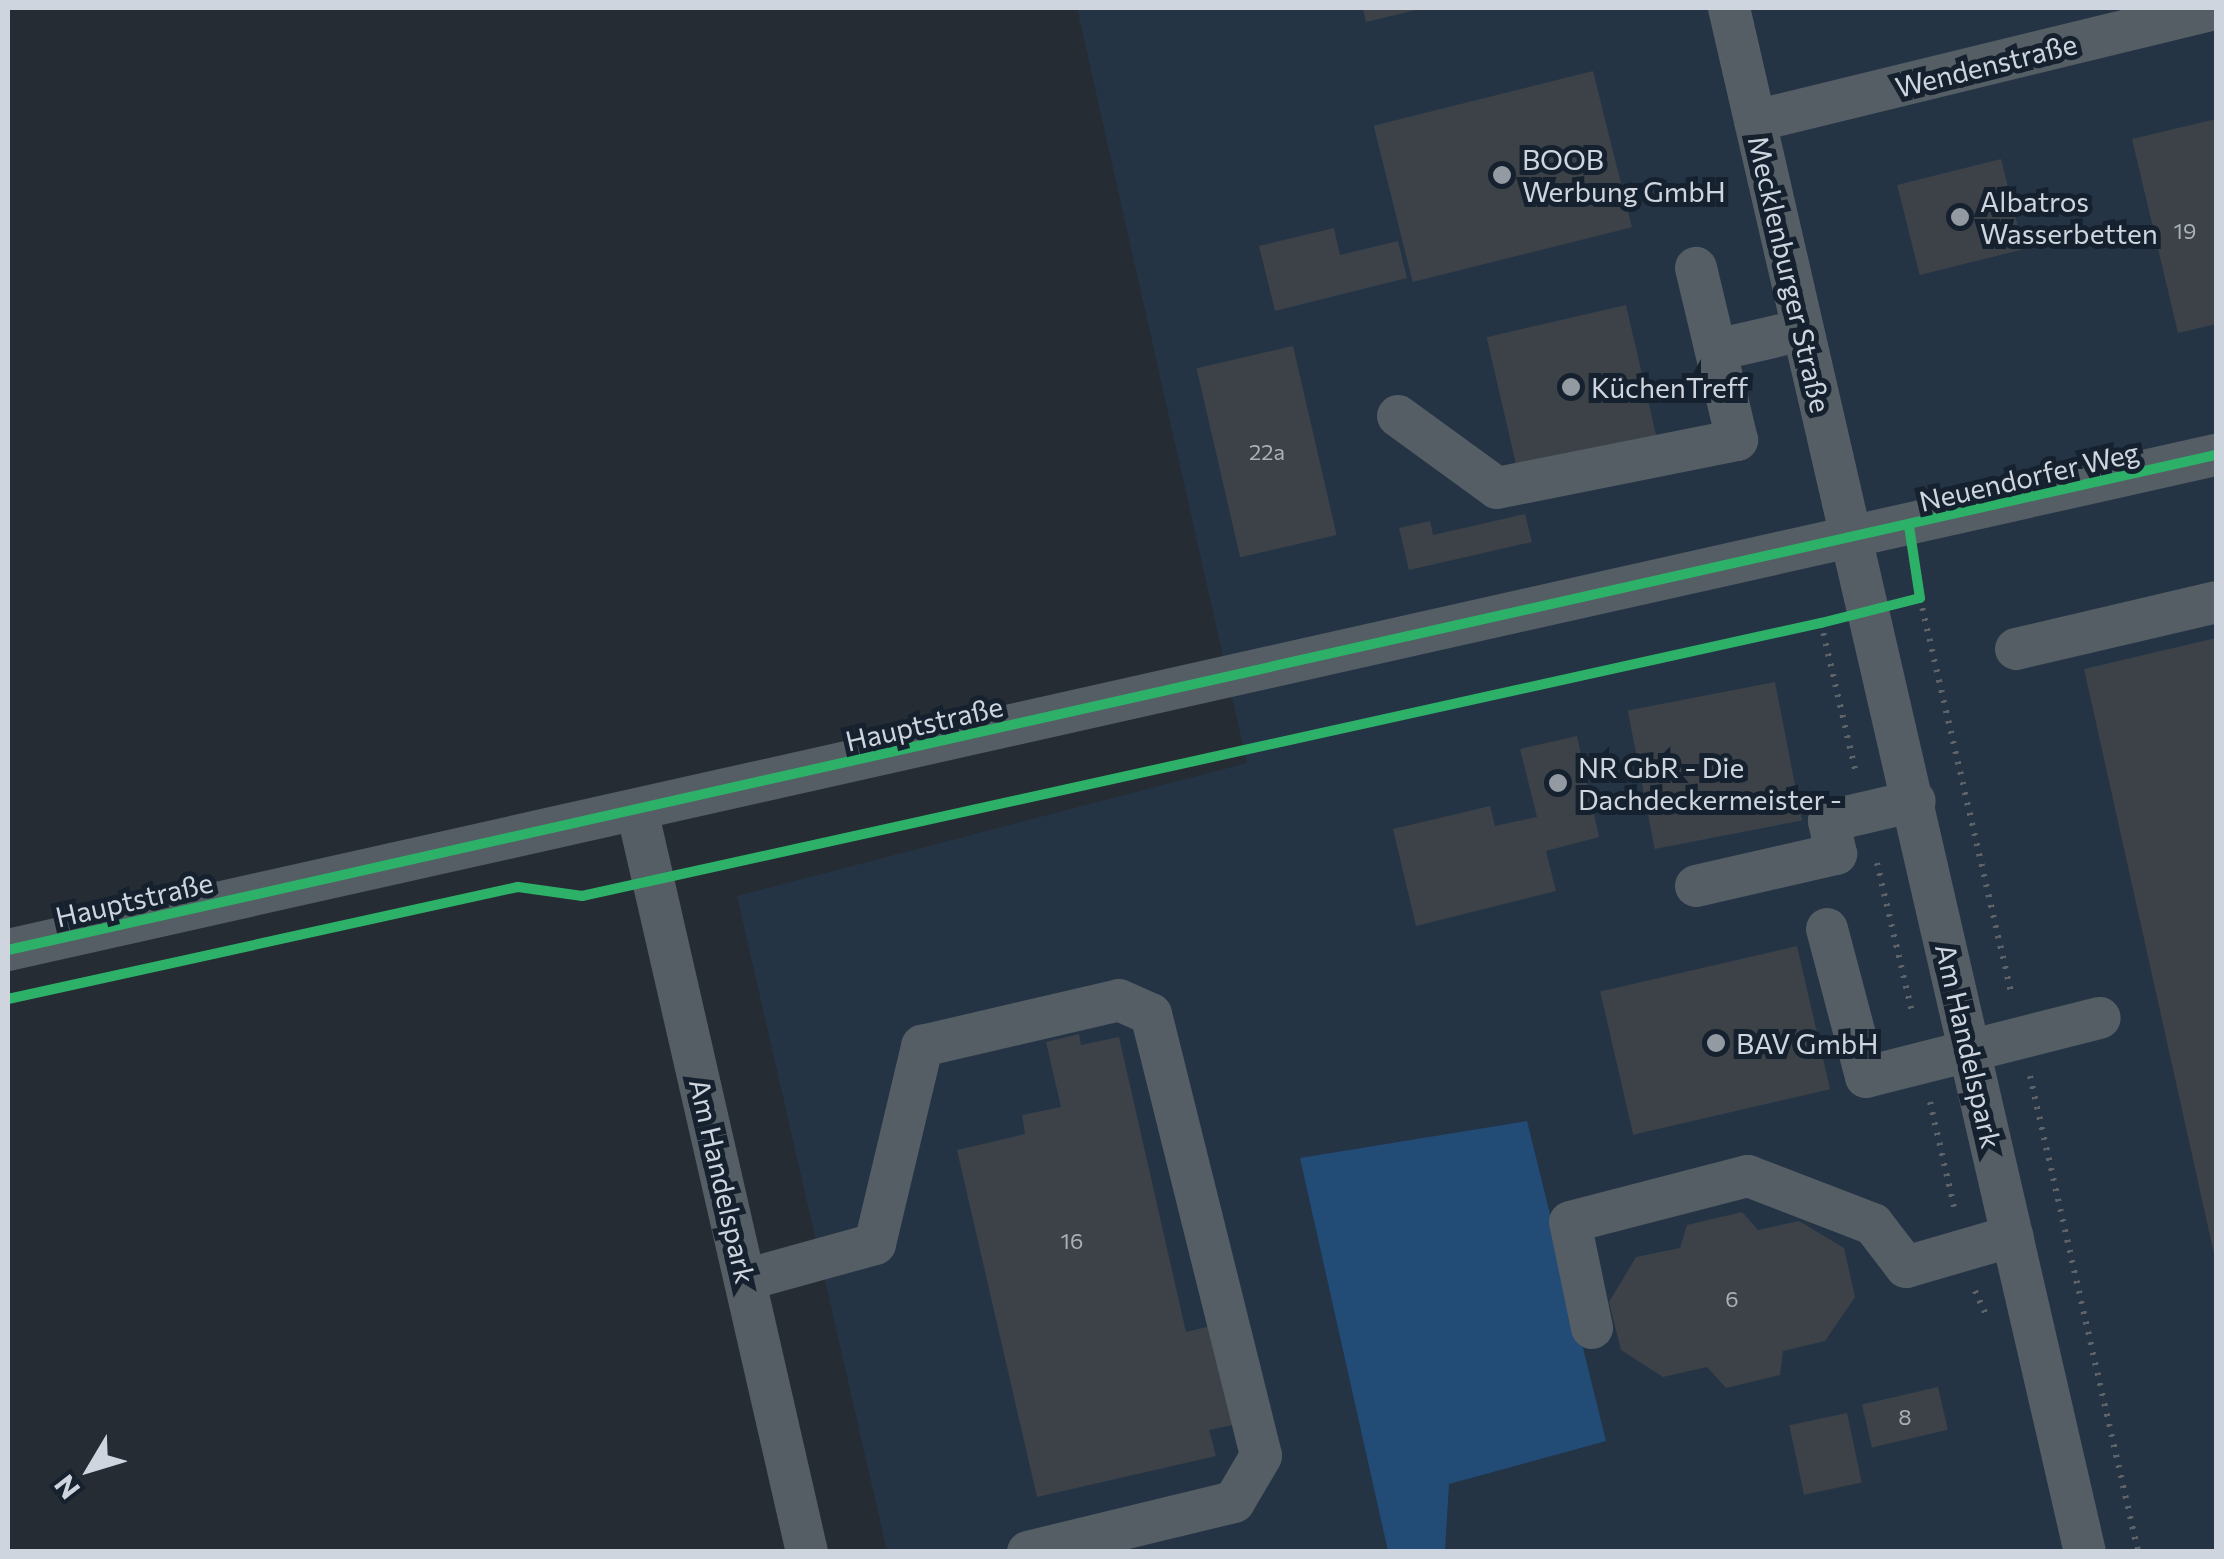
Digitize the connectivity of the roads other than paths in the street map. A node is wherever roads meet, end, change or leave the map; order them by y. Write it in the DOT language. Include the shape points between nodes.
graph roads {
  1 [pos="1729,8"];
  2 [pos="2216,9"];
  3 [pos="1755,120"];
  4 [pos="1696,268"];
  5 [pos="1803,330"];
  6 [pos="1716,350"];
  7 [pos="1398,416"];
  8 [pos="2216,455"];
  9 [pos="1851,542"];
  10 [pos="2216,602"];
  11 [pos="2016,649"];
  12 [pos="1915,800"];
  13 [pos="637,810"];
  14 [pos="1696,886"];
  15 [pos="1828,929"];
  16 [pos="8,950"];
  17 [pos="2100,1018"];
  18 [pos="1970,1049"];
  19 [pos="2012,1236"];
  20 [pos="745,1280"];
  21 [pos="1592,1328"];
  22 [pos="1126,1540"];
  23 [pos="807,1552"];
  24 [pos="1028,1552"];
  25 [pos="2085,1552"];
  1 -- 3 [label="street, Mecklenburger Straße"];
  2 -- 3 [label="street, Wendenstraße"];
  3 -- 5 [label="street, Mecklenburger Straße"];
  4 -- 6 [label="street"];
  5 -- 6 [label="street"];
  5 -- 9 [label="street, Mecklenburger Straße"];
  6 -- 7 [label="street" via="1737,440 1496,488"];
  8 -- 9 [label="street, Neuendorfer Weg"];
  9 -- 12 [label="street, Am Handelspark"];
  9 -- 13 [label="street, Hauptstraße"];
  10 -- 11 [label="street"];
  12 -- 14 [label="street" via="1828,821 1836,854"];
  12 -- 18 [label="street, Am Handelspark"];
  13 -- 16 [label="street, Hauptstraße"];
  13 -- 20 [label="street, Am Handelspark"];
  15 -- 18 [label="street" via="1866,1078"];
  17 -- 18 [label="street"];
  18 -- 19 [label="street, Am Handelspark"];
  19 -- 21 [label="street" via="1906,1267 1872,1224 1748,1176 1570,1222"];
  19 -- 25 [label="street, Am Handelspark"];
  20 -- 22 [label="street" via="875,1244 922,1046 1119,1000 1151,1014 1261,1456 1234,1502"];
  20 -- 23 [label="street, Am Handelspark"];
  22 -- 24 [label="street"];
}
